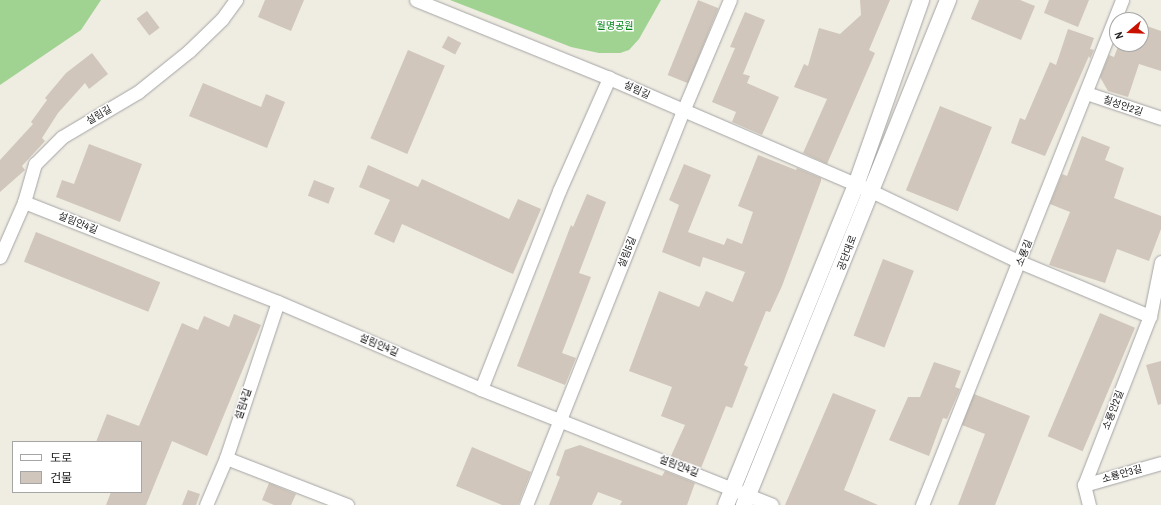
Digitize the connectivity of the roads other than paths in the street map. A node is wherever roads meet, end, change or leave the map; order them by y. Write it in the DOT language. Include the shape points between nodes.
graph roads {
  1 [pos="236,0"];
  2 [pos="416,0"];
  3 [pos="730,0"];
  4 [pos="921,0"];
  5 [pos="948,0"];
  6 [pos="1122,0"];
  7 [pos="609,78"];
  8 [pos="1086,93"];
  9 [pos="683,111"];
  10 [pos="1161,118"];
  11 [pos="856,185"];
  12 [pos="871,191"];
  13 [pos="24,202"];
  14 [pos="0,257"];
  15 [pos="1020,262"];
  16 [pos="1161,262"];
  17 [pos="278,302"];
  18 [pos="1150,316"];
  19 [pos="481,389"];
  20 [pos="561,420"];
  21 [pos="226,458"];
  22 [pos="1161,463"];
  23 [pos="1084,485"];
  24 [pos="733,487"];
  25 [pos="746,500"];
  26 [pos="206,505"];
  27 [pos="347,505"];
  28 [pos="526,505"];
  29 [pos="726,505"];
  30 [pos="772,505"];
  31 [pos="922,505"];
  32 [pos="1089,505"];
  1 -- 13 [label="street, 설림길" via="222,19 189,50 138,92 62,137 35,164"];
  2 -- 7 [label="street, 설림길"];
  3 -- 9 [label="street, 설림5길"];
  4 -- 11 [label="street, 공단대로"];
  5 -- 12 [label="street, 공단대로"];
  6 -- 8 [label="street, 소룡길"];
  7 -- 9 [label="street, 설림길"];
  7 -- 19 [label="street" via="559,191"];
  8 -- 10 [label="street, 칠성안2길"];
  8 -- 15 [label="street, 소룡길"];
  9 -- 11 [label="street, 설림길"];
  9 -- 20 [label="street, 설림5길"];
  11 -- 12 [label="street, 설림길"];
  11 -- 24 [label="street, 공단대로"];
  12 -- 15 [label="street, 설림길"];
  12 -- 25 [label="street, 공단대로"];
  13 -- 14 [label="street, 설림길"];
  13 -- 17 [label="street, 설림안4길"];
  15 -- 18 [label="street, 설림길"];
  15 -- 31 [label="street, 소룡길"];
  16 -- 18 [label="street, 소룡안2길"];
  17 -- 19 [label="street, 설림안4길"];
  17 -- 21 [label="street, 설림4길"];
  18 -- 23 [label="street, 소룡안2길"];
  19 -- 20 [label="street, 설림안4길"];
  20 -- 24 [label="street, 설림안4길"];
  20 -- 28 [label="street, 설림5길"];
  21 -- 26 [label="street, 설림4길"];
  21 -- 27 [label="street"];
  22 -- 23 [label="street, 소룡안3길"];
  23 -- 32 [label="street"];
  24 -- 25 [label="street, 설림안4길"];
  24 -- 29 [label="street, 공단대로"];
  25 -- 30 [label="street, 설림안4길"];
}
